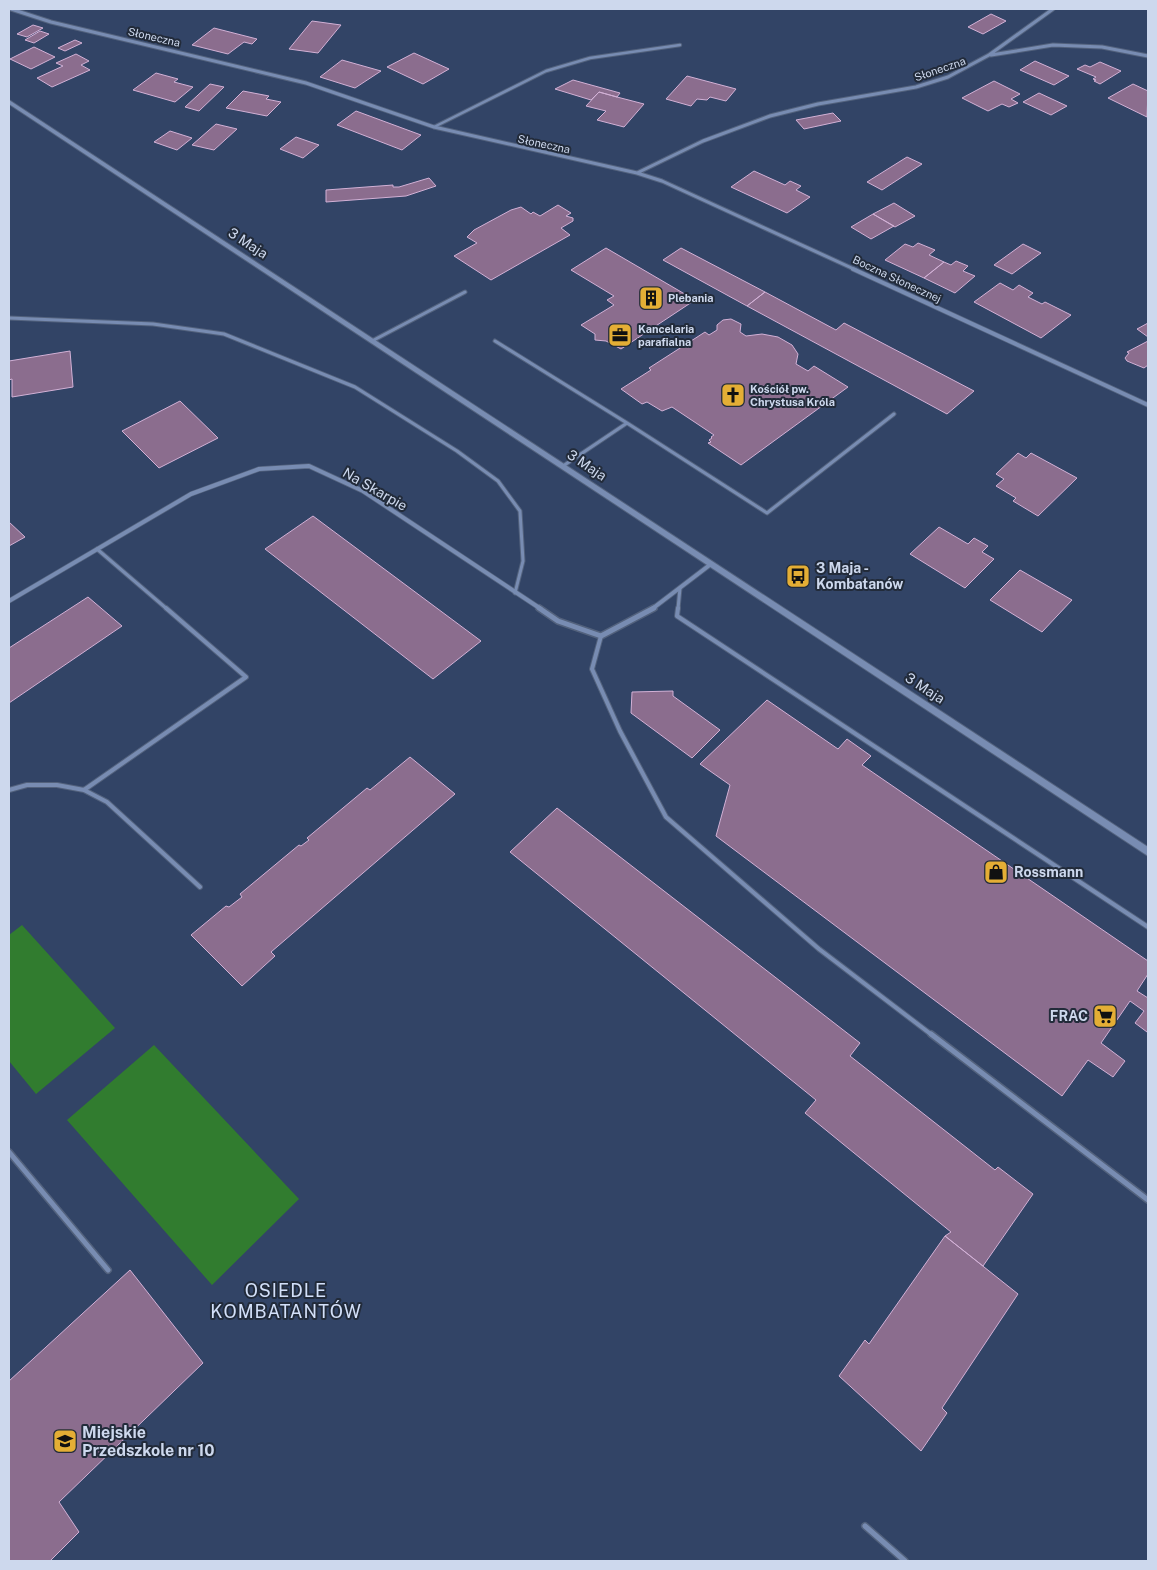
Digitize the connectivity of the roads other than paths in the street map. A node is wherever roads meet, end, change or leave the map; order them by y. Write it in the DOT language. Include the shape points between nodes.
graph roads {
  1 [pos="11,9"];
  2 [pos="1053,9"];
  3 [pos="680,45"];
  4 [pos="988,56"];
  5 [pos="1148,56"];
  6 [pos="9,102"];
  7 [pos="434,127"];
  8 [pos="637,173"];
  9 [pos="465,292"];
  10 [pos="9,318"];
  11 [pos="372,341"];
  12 [pos="495,341"];
  13 [pos="1148,405"];
  14 [pos="894,414"];
  15 [pos="627,423"];
  16 [pos="563,466"];
  17 [pos="97,549"];
  18 [pos="711,564"];
  19 [pos="680,588"];
  20 [pos="515,592"];
  21 [pos="9,601"];
  22 [pos="601,636"];
  23 [pos="9,790"];
  24 [pos="84,790"];
  25 [pos="1148,852"];
  26 [pos="200,887"];
  27 [pos="1148,927"];
  28 [pos="9,1152"];
  29 [pos="1148,1200"];
  30 [pos="108,1270"];
  31 [pos="865,1526"];
  32 [pos="905,1561"];
  1 -- 7 [label="street, Słoneczna" via="51,22 306,83"];
  2 -- 4 [label="street, Słoneczna"];
  3 -- 7 [label="lane" via="590,58 546,71"];
  4 -- 5 [label="street" via="1053,45 1102,48"];
  4 -- 8 [label="street, Słoneczna" via="973,67 947,78 817,104 746,123 694,143"];
  6 -- 11 [label="street, 3 Maja"];
  7 -- 8 [label="street, Słoneczna"];
  8 -- 13 [label="street, Boczna Słonecznej" via="662,181"];
  9 -- 11 [label="lane"];
  10 -- 20 [label="lane" via="153,324 224,334 355,388 457,451 498,481 520,511 523,561"];
  11 -- 16 [label="street, 3 Maja"];
  12 -- 15 [label="lane"];
  14 -- 15 [label="lane" via="767,513"];
  15 -- 16 [label="lane"];
  16 -- 18 [label="street, 3 Maja"];
  17 -- 20 [label="street, Na Skarpie" via="191,494 259,469 308,466 363,492"];
  17 -- 21 [label="street, Na Skarpie"];
  17 -- 24 [label="lane" via="246,677"];
  18 -- 19 [label="street"];
  18 -- 25 [label="street, 3 Maja"];
  19 -- 22 [label="street" via="652,609"];
  19 -- 27 [label="lane" via="677,616"];
  20 -- 22 [label="street, Na Skarpie" via="558,621"];
  22 -- 29 [label="lane" via="592,669 620,731 666,817 819,949"];
  23 -- 24 [label="lane" via="27,784"];
  24 -- 26 [label="lane" via="108,802"];
  28 -- 30 [label="lane"];
  31 -- 32 [label="lane"];
}
